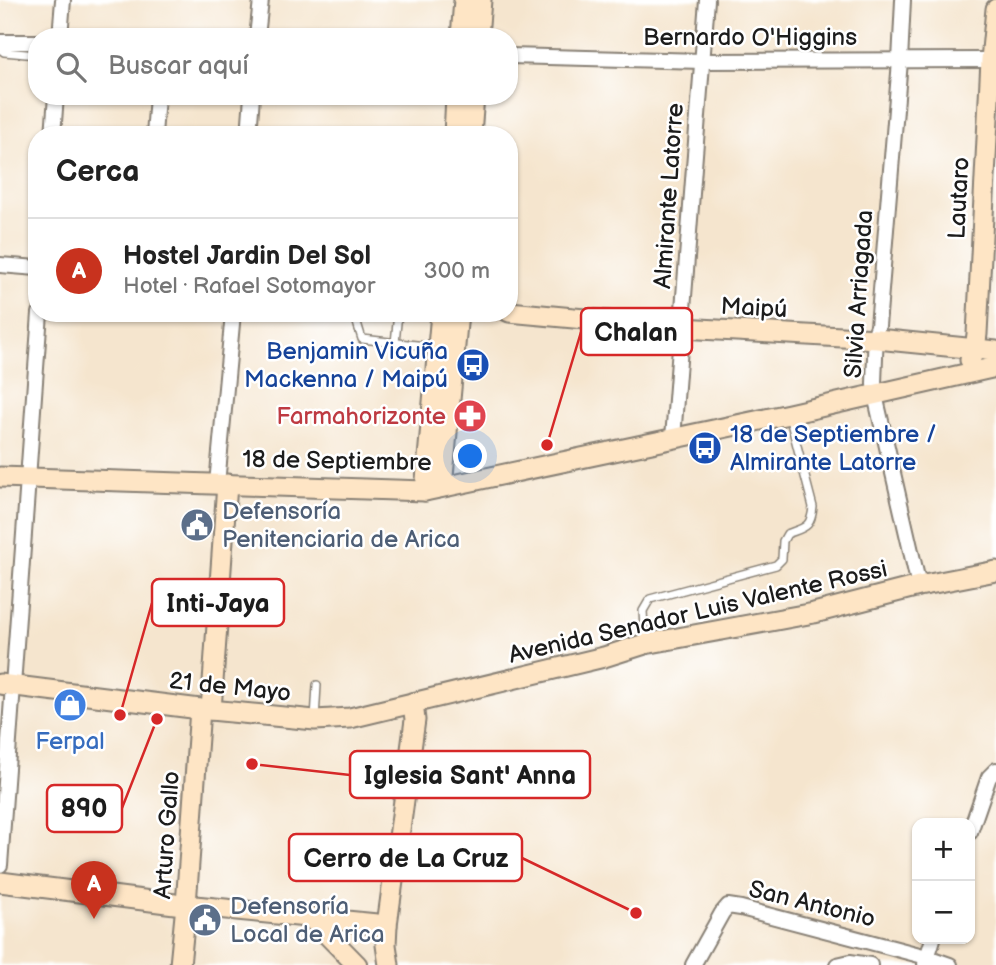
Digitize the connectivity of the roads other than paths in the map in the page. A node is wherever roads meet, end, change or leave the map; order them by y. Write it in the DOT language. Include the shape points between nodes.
graph roads {
  1 [pos="63,0"];
  2 [pos="261,0"];
  3 [pos="464,0"];
  4 [pos="481,0"];
  5 [pos="707,0"];
  6 [pos="903,0"];
  7 [pos="996,9"];
  8 [pos="61,28"];
  9 [pos="258,28"];
  10 [pos="462,28"];
  11 [pos="479,28"];
  12 [pos="0,42"];
  13 [pos="28,42"];
  14 [pos="0,49"];
  15 [pos="28,54"];
  16 [pos="518,56"];
  17 [pos="990,60"];
  18 [pos="703,61"];
  19 [pos="900,61"];
  20 [pos="53,105"];
  21 [pos="156,105"];
  22 [pos="251,105"];
  23 [pos="456,105"];
  24 [pos="473,105"];
  25 [pos="53,126"];
  26 [pos="155,126"];
  27 [pos="250,126"];
  28 [pos="455,126"];
  29 [pos="472,126"];
  30 [pos="0,265"];
  31 [pos="28,267"];
  32 [pos="518,313"];
  33 [pos="39,322"];
  34 [pos="232,322"];
  35 [pos="357,322"];
  36 [pos="397,322"];
  37 [pos="440,322"];
  38 [pos="457,322"];
  39 [pos="682,328"];
  40 [pos="877,339"];
  41 [pos="395,343"];
  42 [pos="438,347"];
  43 [pos="975,349"];
  44 [pos="996,351"];
  45 [pos="996,367"];
  46 [pos="949,378"];
  47 [pos="875,395"];
  48 [pos="789,414"];
  49 [pos="673,438"];
  50 [pos="0,477"];
  51 [pos="28,478"];
  52 [pos="222,484"];
  53 [pos="434,489"];
  54 [pos="996,571"];
  55 [pos="919,586"];
  56 [pos="645,644"];
  57 [pos="7,685"];
  58 [pos="317,685"];
  59 [pos="413,704"];
  60 [pos="205,710"];
  61 [pos="315,720"];
  62 [pos="994,771"];
  63 [pos="975,818"];
  64 [pos="0,865"];
  65 [pos="0,882"];
  66 [pos="186,905"];
  67 [pos="311,918"];
  68 [pos="387,925"];
  69 [pos="931,944"];
  70 [pos="926,961"];
  71 [pos="180,965"];
  72 [pos="357,965"];
  73 [pos="389,965"];
  74 [pos="693,965"];
  75 [pos="837,965"];
  76 [pos="870,965"];
  77 [pos="950,965"];
  1 -- 8 [label="street"];
  2 -- 9 [label="street"];
  3 -- 10 [label="main road"];
  4 -- 11 [label="main road"];
  5 -- 18 [label="street, Almirante Latorre"];
  6 -- 19 [label="street, Silvia Arriagada"];
  7 -- 17 [label="main road, Lautaro"];
  12 -- 13 [label="street"];
  14 -- 15 [label="lane"];
  16 -- 18 [label="street, Bernardo O'Higgins"];
  17 -- 19 [label="street, Bernardo O'Higgins"];
  17 -- 43 [label="main road, Lautaro"];
  18 -- 19 [label="street, Bernardo O'Higgins"];
  18 -- 39 [label="street, Almirante Latorre"];
  19 -- 40 [label="street, Silvia Arriagada"];
  20 -- 25 [label="street"];
  21 -- 26 [label="street"];
  22 -- 27 [label="street"];
  23 -- 28 [label="main road"];
  24 -- 29 [label="main road"];
  30 -- 31 [label="street"];
  32 -- 39 [label="main road, Maipú"];
  33 -- 51 [label="street"];
  34 -- 52 [label="street, Arturo Gallo"];
  35 -- 41 [label="lane" via="362,339"];
  36 -- 41 [label="lane"];
  37 -- 42 [label="main road"];
  38 -- 53 [label="main road"];
  39 -- 40 [label="main road, Maipú"];
  39 -- 49 [label="street, Almirante Latorre"];
  40 -- 43 [label="main road, Maipú"];
  40 -- 47 [label="street, Silvia Arriagada"];
  41 -- 42 [label="lane"];
  42 -- 53 [label="main road"];
  43 -- 44 [label="main road, Maipú"];
  43 -- 46 [label="main road" via="964,368"];
  45 -- 46 [label="main road, 18 de Septiembre"];
  46 -- 47 [label="main road, 18 de Septiembre"];
  47 -- 48 [label="main road, 18 de Septiembre"];
  47 -- 55 [label="street, Silvia Arriagada"];
  48 -- 49 [label="main road, 18 de Septiembre"];
  48 -- 56 [label="lane" via="813,507 812,519 787,534 782,559 776,565 650,599 643,611"];
  49 -- 53 [label="main road, 18 de Septiembre"];
  50 -- 51 [label="main road, 18 de Septiembre"];
  51 -- 52 [label="main road, 18 de Septiembre"];
  51 -- 57 [label="street"];
  52 -- 53 [label="main road, 18 de Septiembre"];
  52 -- 60 [label="main road, Arturo Gallo"];
  54 -- 55 [label="main road, Avenida Senador Luis Valente Rossi"];
  55 -- 56 [label="main road, Avenida Senador Luis Valente Rossi" via="814,613"];
  56 -- 59 [label="main road, Avenida Senador Luis Valente Rossi"];
  57 -- 60 [label="main road, 21 de Mayo"];
  57 -- 64 [label="street"];
  58 -- 61 [label="lane"];
  59 -- 61 [label="main road, 21 de Mayo" via="350,718"];
  59 -- 68 [label="main road" via="415,720"];
  60 -- 61 [label="main road, 21 de Mayo"];
  60 -- 66 [label="main road, Arturo Gallo"];
  62 -- 63 [label="street"];
  65 -- 66 [label="main road"];
  66 -- 67 [label="main road"];
  66 -- 71 [label="main road, Arturo Gallo"];
  67 -- 68 [label="main road"];
  67 -- 72 [label="main road"];
  68 -- 73 [label="main road"];
  69 -- 70 [label="street"];
  70 -- 74 [label="street, San Antonio" via="728,906"];
  70 -- 77 [label="street, San Antonio"];
  75 -- 76 [label="street, San Antonio"];
}
